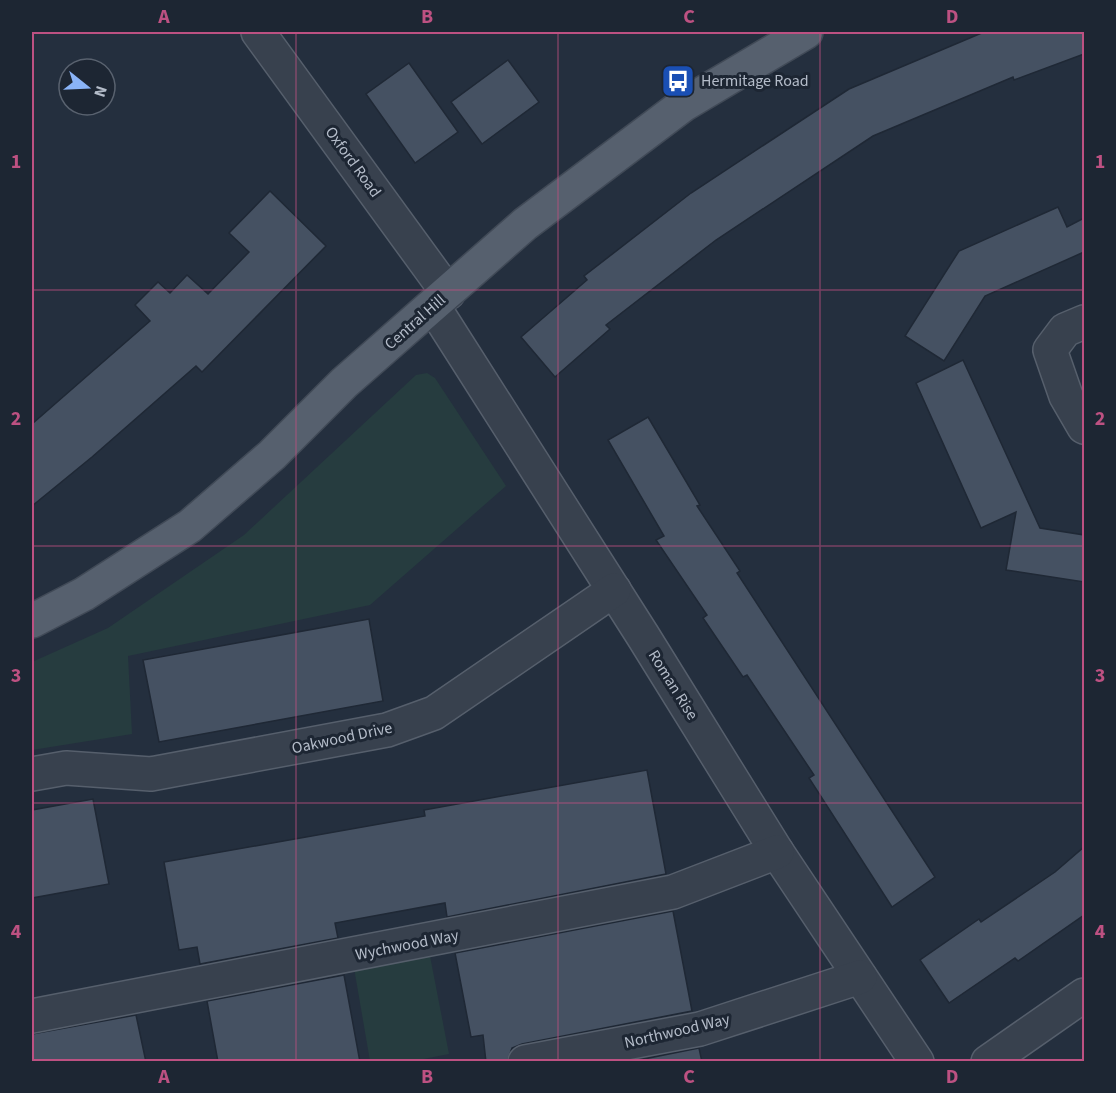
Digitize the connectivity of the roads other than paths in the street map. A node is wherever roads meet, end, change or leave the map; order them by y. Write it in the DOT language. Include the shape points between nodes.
graph roads {
  1 [pos="258,32"];
  2 [pos="806,32"];
  3 [pos="440,299"];
  4 [pos="1084,322"];
  5 [pos="1084,427"];
  6 [pos="614,590"];
  7 [pos="32,621"];
  8 [pos="32,774"];
  9 [pos="777,852"];
  10 [pos="860,977"];
  11 [pos="1084,995"];
  12 [pos="32,1016"];
  13 [pos="525,1062"];
  14 [pos="917,1062"];
  15 [pos="988,1062"];
  1 -- 3 [label="street, Oxford Road"];
  2 -- 3 [label="main road, Central Hill" via="683,105 618,152 525,224"];
  3 -- 6 [label="street, Roman Rise"];
  3 -- 7 [label="main road, Central Hill" via="190,526 114,576"];
  4 -- 5 [label="street" via="1065,330 1050,350 1066,396"];
  6 -- 8 [label="street, Oakwood Drive" via="434,713 387,730 151,774 66,768"];
  6 -- 9 [label="street, Roman Rise"];
  9 -- 10 [label="street, Roman Rise"];
  9 -- 12 [label="street, Wychwood Way" via="673,892"];
  10 -- 13 [label="street, Northwood Way" via="700,1029"];
  10 -- 14 [label="street, Roman Rise"];
  11 -- 15 [label="street"];
}
